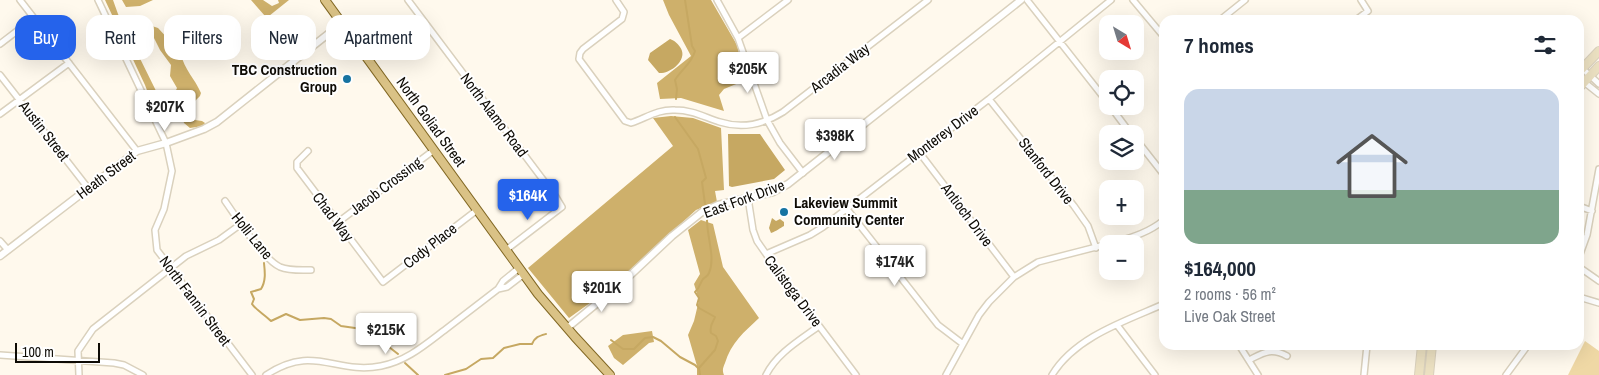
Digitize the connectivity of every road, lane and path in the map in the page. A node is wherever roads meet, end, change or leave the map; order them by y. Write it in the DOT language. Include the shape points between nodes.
graph roads {
  1 [pos="20,0"];
  2 [pos="98,0"];
  3 [pos="408,0"];
  4 [pos="616,0"];
  5 [pos="717,0"];
  6 [pos="788,0"];
  7 [pos="928,0"];
  8 [pos="1020,0"];
  9 [pos="1028,0"];
  10 [pos="1111,0"];
  11 [pos="1133,0"];
  12 [pos="1245,0"];
  13 [pos="1360,0"];
  14 [pos="327,1"];
  15 [pos="32,15"];
  16 [pos="336,15"];
  17 [pos="1226,15"];
  18 [pos="1363,15"];
  19 [pos="1159,30"];
  20 [pos="15,33"];
  21 [pos="326,37"];
  22 [pos="738,38"];
  23 [pos="1060,42"];
  24 [pos="0,44"];
  25 [pos="1599,51"];
  26 [pos="67,60"];
  27 [pos="368,60"];
  28 [pos="69,63"];
  29 [pos="1599,66"];
  30 [pos="1584,67"];
  31 [pos="1584,72"];
  32 [pos="0,75"];
  33 [pos="1590,76"];
  34 [pos="1584,80"];
  35 [pos="1599,84"];
  36 [pos="1584,85"];
  37 [pos="1099,92"];
  38 [pos="1599,94"];
  39 [pos="989,99"];
  40 [pos="19,100"];
  41 [pos="0,114"];
  42 [pos="767,120"];
  43 [pos="166,143"];
  44 [pos="1144,149"];
  45 [pos="434,150"];
  46 [pos="138,151"];
  47 [pos="308,151"];
  48 [pos="919,152"];
  49 [pos="1159,169"];
  50 [pos="1599,169"];
  51 [pos="803,173"];
  52 [pos="88,188"];
  53 [pos="748,198"];
  54 [pos="225,201"];
  55 [pos="1584,208"];
  56 [pos="847,209"];
  57 [pos="477,210"];
  58 [pos="1592,211"];
  59 [pos="337,223"];
  60 [pos="241,224"];
  61 [pos="1159,224"];
  62 [pos="1139,235"];
  63 [pos="0,241"];
  64 [pos="1584,241"];
  65 [pos="1099,247"];
  66 [pos="1096,248"];
  67 [pos="8,250"];
  68 [pos="506,250"];
  69 [pos="766,254"];
  70 [pos="0,256"];
  71 [pos="169,268"];
  72 [pos="311,270"];
  73 [pos="1584,270"];
  74 [pos="522,271"];
  75 [pos="1014,278"];
  76 [pos="1599,281"];
  77 [pos="383,282"];
  78 [pos="1584,298"];
  79 [pos="1599,303"];
  80 [pos="1159,306"];
  81 [pos="1117,324"];
  82 [pos="819,326"];
  83 [pos="567,328"];
  84 [pos="963,344"];
  85 [pos="1242,350"];
  86 [pos="1366,350"];
  87 [pos="1422,350"];
  88 [pos="1432,350"];
  89 [pos="1524,350"];
  90 [pos="0,355"];
  91 [pos="1287,356"];
  92 [pos="78,360"];
  93 [pos="1249,360"];
  94 [pos="362,369"];
  95 [pos="78,375"];
  96 [pos="143,375"];
  97 [pos="252,375"];
  98 [pos="266,375"];
  99 [pos="362,375"];
  100 [pos="610,375"];
  101 [pos="766,375"];
  102 [pos="856,375"];
  103 [pos="946,375"];
  104 [pos="1052,375"];
  105 [pos="1155,375"];
  106 [pos="1258,375"];
  107 [pos="1364,375"];
  108 [pos="1419,375"];
  109 [pos="1429,375"];
  110 [pos="1506,375"];
  1 -- 15 [label="street"];
  2 -- 43 [label="street, North Fannin Street"];
  3 -- 68 [label="street, North Alamo Road" via="562,207"];
  4 -- 42 [label="street, Arcadia Way" via="624,16 583,49 579,56 622,118 631,123 654,113 676,110 731,124"];
  5 -- 22 [label="street"];
  6 -- 22 [label="street"];
  7 -- 42 [label="street, Arcadia Way" via="783,112"];
  8 -- 51 [label="street, East Fork Drive"];
  9 -- 23 [label="street"];
  10 -- 23 [label="street, Monterey Drive"];
  11 -- 19 [label="street"];
  12 -- 17 [label="street"];
  13 -- 18 [label="street" via="1368,11"];
  14 -- 16 [label="main road, North Goliad Street"];
  20 -- 24 [label="street"];
  21 -- 43 [label="street, Heath Street" via="217,122"];
  22 -- 42 [label="street"];
  23 -- 37 [label="street"];
  23 -- 39 [label="street, Monterey Drive"];
  25 -- 30 [label="main road"];
  26 -- 28 [label="street"];
  27 -- 45 [label="main road, North Goliad Street"];
  28 -- 40 [label="street"];
  28 -- 46 [label="street"];
  29 -- 33 [label="main road"];
  31 -- 33 [label="street"];
  32 -- 40 [label="street, Austin Street"];
  33 -- 34 [label="main road"];
  33 -- 35 [label="street"];
  36 -- 38 [label="street"];
  39 -- 48 [label="street, Monterey Drive"];
  39 -- 66 [label="street, Stanford Drive" via="1074,206 1088,226"];
  40 -- 41 [label="street"];
  40 -- 52 [label="street, Austin Street"];
  42 -- 51 [label="street"];
  43 -- 46 [label="street, Heath Street"];
  43 -- 71 [label="street, North Fannin Street" via="172,171 155,239 157,250"];
  44 -- 49 [label="street"];
  45 -- 57 [label="main road, North Goliad Street"];
  45 -- 59 [label="street, Jacob Crossing"];
  46 -- 52 [label="street, Heath Street"];
  47 -- 59 [label="street, Chad Way" via="296,162 297,168"];
  48 -- 56 [label="street, Monterey Drive"];
  48 -- 75 [label="street, Antioch Drive"];
  50 -- 58 [label="street"];
  51 -- 53 [label="street, East Fork Drive" via="773,192"];
  52 -- 67 [label="street, Heath Street"];
  53 -- 69 [label="street, Calistoga Drive" via="753,230"];
  53 -- 83 [label="street, East Fork Drive" via="702,212"];
  54 -- 60 [label="street, Holli Lane"];
  55 -- 58 [label="street"];
  56 -- 69 [label="street, Monterey Drive" via="810,235"];
  56 -- 84 [label="street" via="938,325"];
  57 -- 68 [label="main road, North Goliad Street"];
  57 -- 77 [label="street, Cody Place"];
  58 -- 64 [label="street"];
  59 -- 77 [label="street, Chad Way"];
  60 -- 71 [label="street"];
  60 -- 72 [label="street, Holli Lane" via="278,266"];
  61 -- 62 [label="street"];
  63 -- 67 [label="street"];
  65 -- 66 [label="street"];
  66 -- 75 [label="street" via="1038,262"];
  67 -- 70 [label="street, Heath Street"];
  68 -- 74 [label="main road, North Goliad Street"];
  69 -- 82 [label="street, Calistoga Drive"];
  71 -- 92 [label="street" via="93,329 78,351"];
  71 -- 97 [label="street, North Fannin Street"];
  73 -- 76 [label="street"];
  74 -- 83 [label="main road, North Goliad Street"];
  74 -- 94 [label="street" via="503,281 498,289 415,352 387,365"];
  75 -- 84 [label="street" via="989,302"];
  78 -- 79 [label="street"];
  80 -- 81 [label="street"];
  81 -- 104 [label="street" via="1081,345 1060,362"];
  81 -- 105 [label="street"];
  82 -- 101 [label="street" via="771,364"];
  82 -- 102 [label="street, Calistoga Drive"];
  83 -- 100 [label="main road, North Goliad Street"];
  84 -- 103 [label="street"];
  85 -- 93 [label="street"];
  86 -- 107 [label="street"];
  87 -- 108 [label="main road"];
  88 -- 109 [label="main road"];
  89 -- 110 [label="street"];
  90 -- 92 [label="street"];
  91 -- 93 [label="street" via="1278,351 1264,352"];
  92 -- 95 [label="street"];
  92 -- 96 [label="street" via="120,364"];
  93 -- 106 [label="street"];
  94 -- 98 [label="street" via="304,360 278,367"];
  94 -- 99 [label="street"];
}
